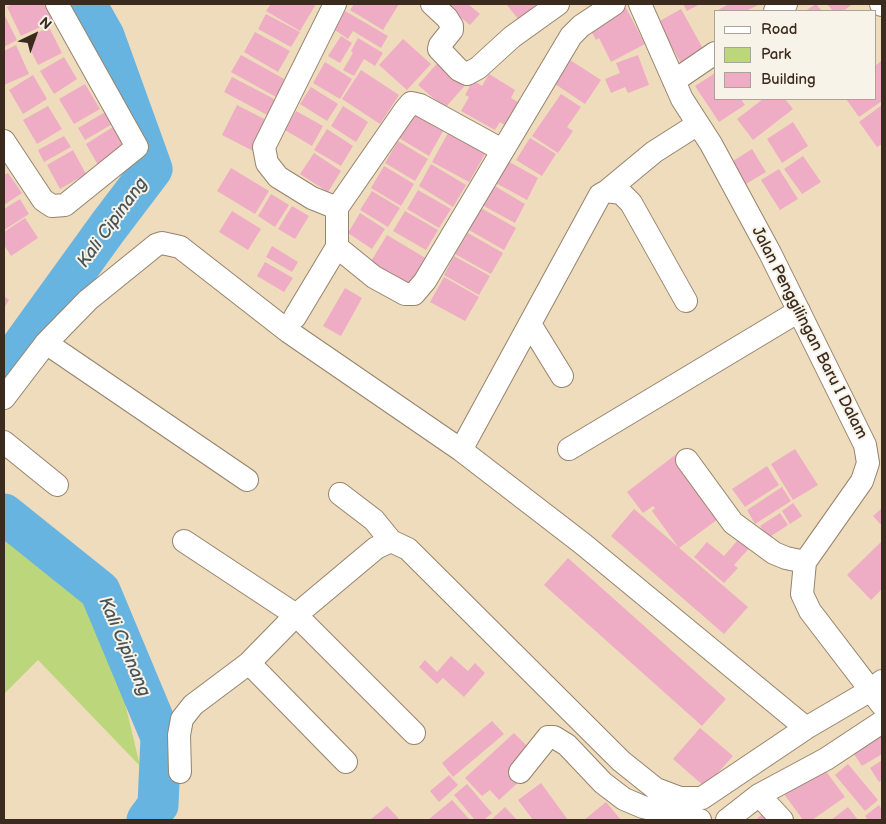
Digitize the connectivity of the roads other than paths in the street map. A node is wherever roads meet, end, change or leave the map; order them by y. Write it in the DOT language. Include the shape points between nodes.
graph roads {
  1 [pos="57,4"];
  2 [pos="335,4"];
  3 [pos="432,4"];
  4 [pos="558,4"];
  5 [pos="614,4"];
  6 [pos="640,4"];
  7 [pos="714,54"];
  8 [pos="674,81"];
  9 [pos="698,124"];
  10 [pos="4,141"];
  11 [pos="502,150"];
  12 [pos="607,191"];
  13 [pos="337,208"];
  14 [pos="337,247"];
  15 [pos="686,301"];
  16 [pos="799,311"];
  17 [pos="295,317"];
  18 [pos="530,324"];
  19 [pos="46,343"];
  20 [pos="562,376"];
  21 [pos="4,398"];
  22 [pos="4,442"];
  23 [pos="569,449"];
  24 [pos="461,450"];
  25 [pos="687,460"];
  26 [pos="872,477"];
  27 [pos="247,480"];
  28 [pos="57,485"];
  29 [pos="340,494"];
  30 [pos="184,541"];
  31 [pos="391,542"];
  32 [pos="805,562"];
  33 [pos="296,615"];
  34 [pos="249,663"];
  35 [pos="878,692"];
  36 [pos="882,722"];
  37 [pos="806,728"];
  38 [pos="414,733"];
  39 [pos="346,762"];
  40 [pos="180,772"];
  41 [pos="520,772"];
  42 [pos="759,795"];
  43 [pos="700,820"];
  44 [pos="727,820"];
  45 [pos="782,820"];
  1 -- 10 [label="street" via="137,147 65,205 52,206 43,200"];
  2 -- 13 [label="street" via="264,146 267,163 278,177 312,198"];
  3 -- 4 [label="street" via="452,26 439,49 467,74"];
  5 -- 11 [label="street" via="571,36"];
  6 -- 8 [label="street, Jalan Penggilingan Baru I Dalam"];
  7 -- 8 [label="street"];
  8 -- 9 [label="street, Jalan Penggilingan Baru I Dalam"];
  9 -- 12 [label="street" via="654,152"];
  9 -- 16 [label="street, Jalan Penggilingan Baru I Dalam"];
  11 -- 13 [label="street" via="411,103"];
  11 -- 14 [label="street" via="425,281 414,294 405,294 374,277"];
  12 -- 15 [label="street" via="621,193 631,203"];
  12 -- 18 [label="street" via="600,195"];
  13 -- 14 [label="street"];
  14 -- 17 [label="street"];
  16 -- 23 [label="street"];
  16 -- 26 [label="street, Jalan Penggilingan Baru I Dalam" via="865,445"];
  18 -- 20 [label="street"];
  18 -- 24 [label="street"];
  19 -- 21 [label="street"];
  19 -- 24 [label="street" via="88,300 156,245 180,246 289,332"];
  19 -- 27 [label="street"];
  22 -- 28 [label="street"];
  24 -- 37 [label="street" via="583,544"];
  25 -- 32 [label="street" via="733,523 774,553"];
  26 -- 32 [label="street, Jalan Penggilingan Baru I Dalam"];
  29 -- 31 [label="street" via="374,520"];
  30 -- 33 [label="street"];
  31 -- 33 [label="street" via="376,548"];
  31 -- 37 [label="street" via="408,549 621,761 656,789 680,798 702,798"];
  32 -- 35 [label="street, Jalan Penggilingan Baru I Dalam" via="802,594 810,611"];
  33 -- 34 [label="street"];
  33 -- 38 [label="street"];
  34 -- 39 [label="street"];
  34 -- 40 [label="street" via="193,705 182,719"];
  35 -- 37 [label="street"];
  36 -- 42 [label="street" via="826,759"];
  41 -- 43 [label="street" via="548,737 554,737 567,746 603,784 624,799 643,807"];
  42 -- 44 [label="street"];
  42 -- 45 [label="street"];
}
